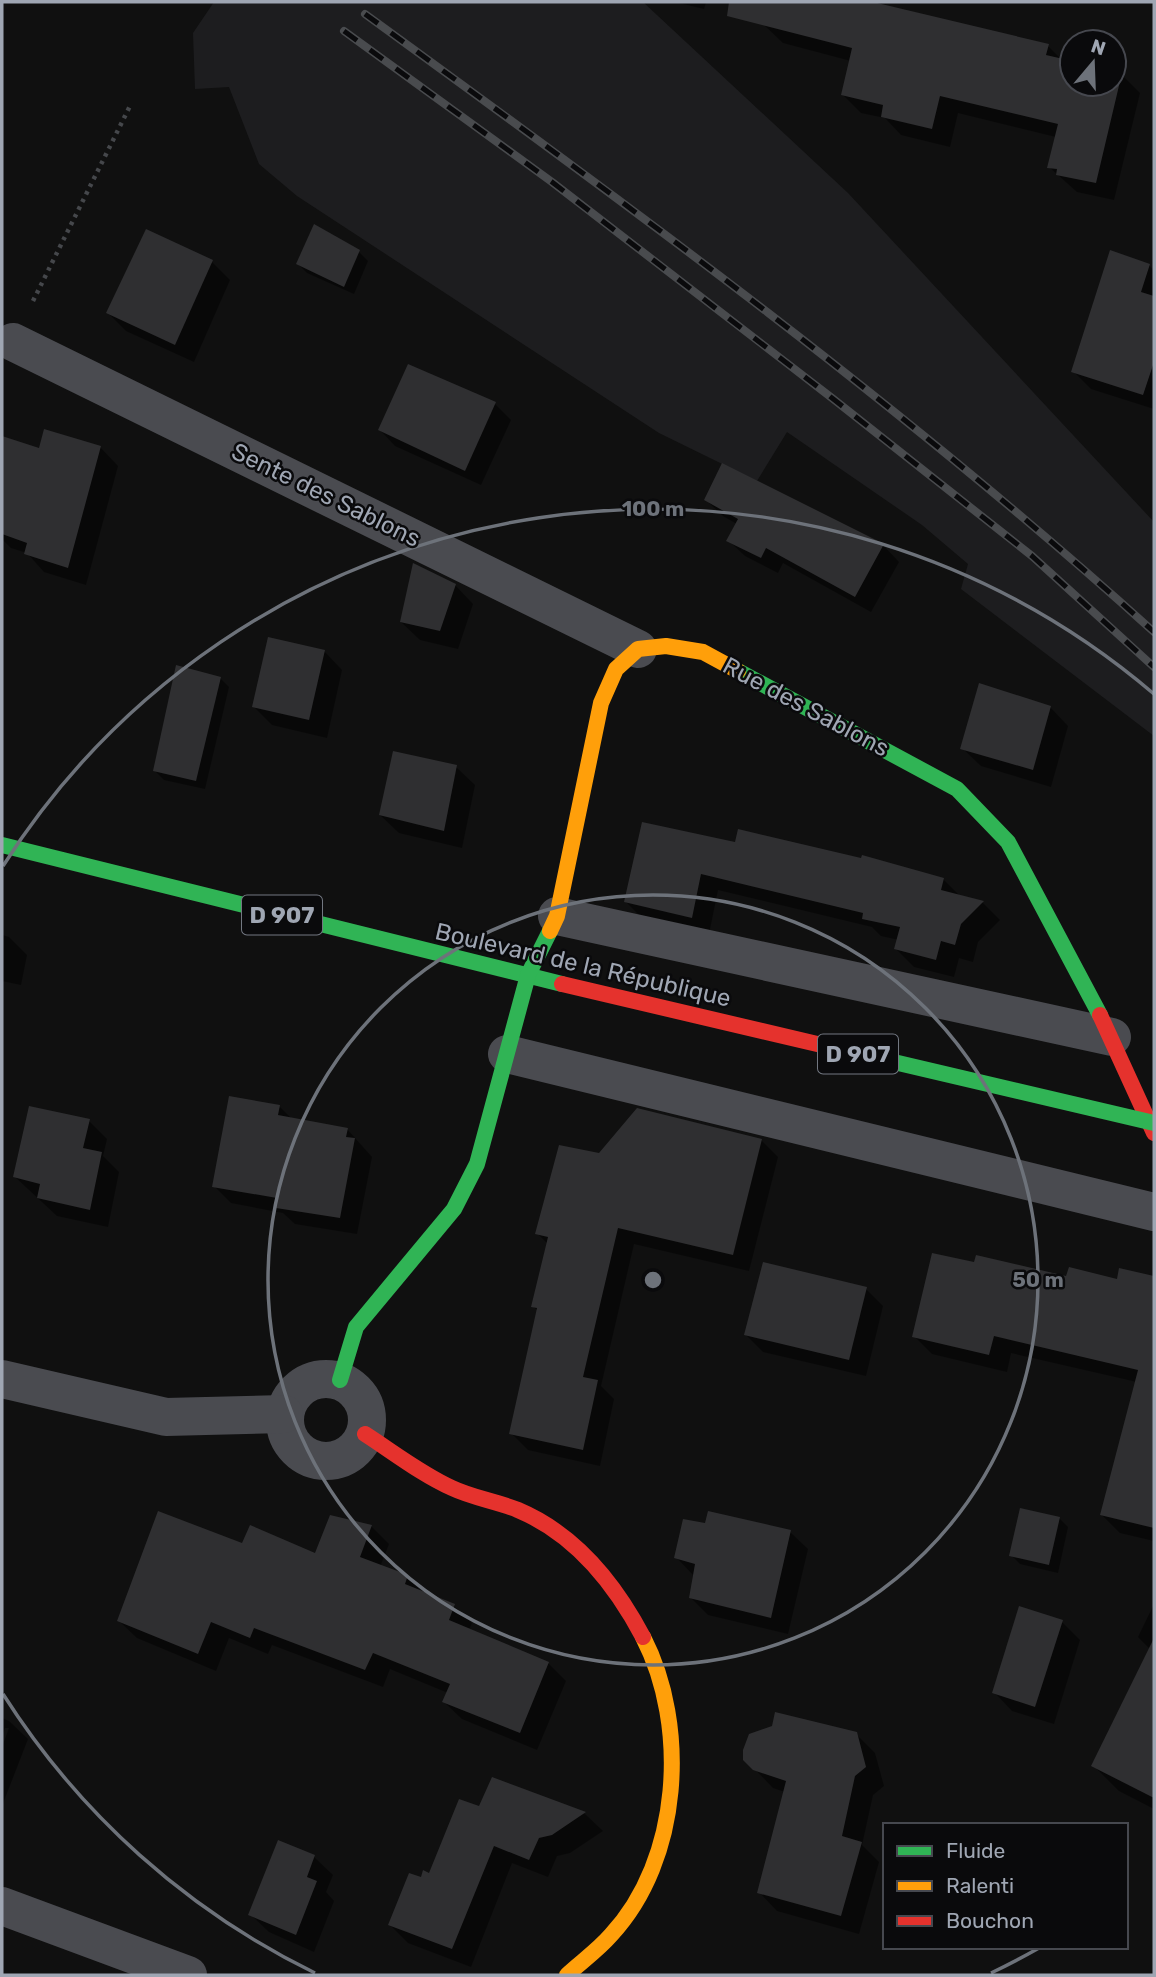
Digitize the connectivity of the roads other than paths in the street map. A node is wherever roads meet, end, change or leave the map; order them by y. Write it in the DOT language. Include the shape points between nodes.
graph roads {
  1 [pos="13,342"];
  2 [pos="638,649"];
  3 [pos="2,845"];
  4 [pos="557,916"];
  5 [pos="528,975"];
  6 [pos="1112,1037"];
  7 [pos="507,1054"];
  8 [pos="1154,1123"];
  9 [pos="1154,1133"];
  10 [pos="1154,1213"];
  11 [pos="2,1379"];
  12 [pos="340,1380"];
  13 [pos="284,1414"];
  14 [pos="365,1434"];
  15 [pos="2,1906"];
  16 [pos="188,1975"];
  17 [pos="567,1975"];
  1 -- 2 [label="street, Sente des Sablons"];
  2 -- 4 [label="street" via="616,669 601,703"];
  2 -- 6 [label="street, Rue des Sablons" via="666,646 703,652 957,789 1008,842"];
  3 -- 5 [label="street, Boulevard de la République / D 907"];
  4 -- 5 [label="street"];
  4 -- 6 [label="street"];
  5 -- 7 [label="street"];
  5 -- 8 [label="street, Boulevard de la République / D 907, bridge"];
  6 -- 9 [label="street, Rue des Sablons"];
  7 -- 10 [label="street"];
  7 -- 12 [label="street" via="478,1164 454,1209 356,1327"];
  11 -- 13 [label="street" via="166,1418"];
  12 -- 13 [label="street" via="304,1384 294,1392"];
  12 -- 14 [label="street" via="360,1396 368,1422"];
  13 -- 14 [label="street" via="290,1440 309,1458 322,1461 349,1455"];
  14 -- 17 [label="street" via="448,1486 514,1507 543,1524 586,1557 628,1605 646,1638 668,1703 674,1757 671,1797 657,1855 636,1898 618,1925"];
  15 -- 16 [label="street"];
}
